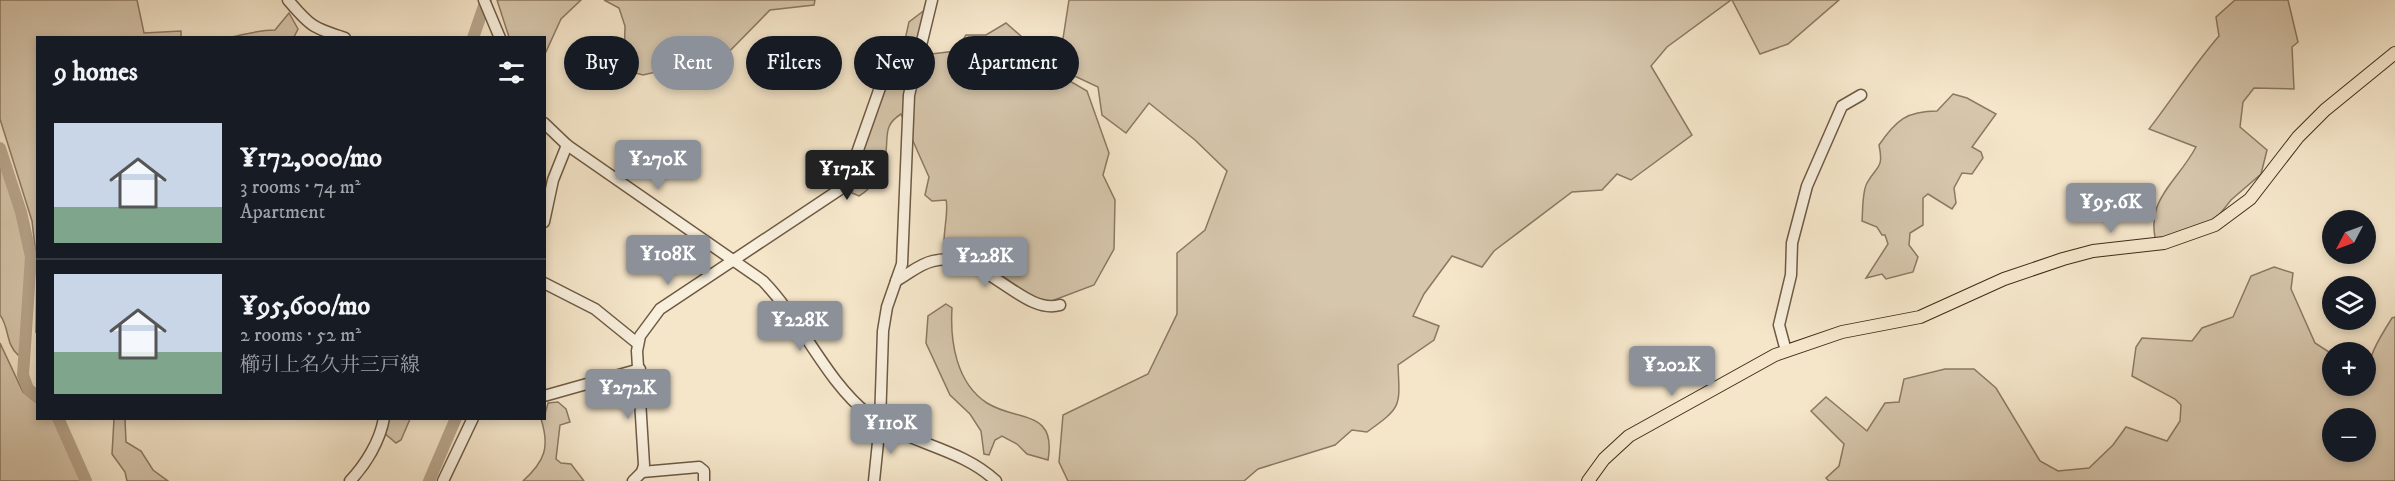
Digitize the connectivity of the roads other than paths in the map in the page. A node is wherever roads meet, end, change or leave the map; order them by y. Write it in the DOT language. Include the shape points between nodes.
graph roads {
  1 [pos="288,0"];
  2 [pos="484,0"];
  3 [pos="932,0"];
  4 [pos="339,36"];
  5 [pos="499,36"];
  6 [pos="2395,53"];
  7 [pos="879,90"];
  8 [pos="1860,95"];
  9 [pos="546,125"];
  10 [pos="567,146"];
  11 [pos="546,213"];
  12 [pos="734,260"];
  13 [pos="897,281"];
  14 [pos="546,283"];
  15 [pos="1060,305"];
  16 [pos="637,343"];
  17 [pos="1786,351"];
  18 [pos="640,369"];
  19 [pos="546,395"];
  20 [pos="383,420"];
  21 [pos="471,420"];
  22 [pos="880,423"];
  23 [pos="642,472"];
  24 [pos="350,481"];
  25 [pos="443,481"];
  26 [pos="633,481"];
  27 [pos="704,481"];
  28 [pos="874,481"];
  29 [pos="996,481"];
  30 [pos="1588,481"];
  1 -- 4 [label="street" via="308,24"];
  2 -- 5 [label="street"];
  3 -- 13 [label="street" via="909,95 902,264"];
  6 -- 17 [label="main road" via="2325,110 2298,137 2250,199 2215,225 2164,243 2093,251 2063,259 2004,279 1920,317 1852,330"];
  7 -- 12 [label="street" via="842,188"];
  8 -- 17 [label="street" via="1842,106 1807,186 1792,243 1791,275 1779,325"];
  9 -- 10 [label="street"];
  10 -- 11 [label="street" via="553,180"];
  10 -- 12 [label="street"];
  12 -- 16 [label="street" via="660,309"];
  12 -- 22 [label="street" via="777,296 842,387"];
  13 -- 15 [label="street" via="925,263 947,259 984,270 1031,302 1050,308"];
  13 -- 22 [label="street" via="883,331"];
  14 -- 16 [label="street" via="606,316"];
  16 -- 18 [label="street"];
  17 -- 30 [label="main road" via="1629,436"];
  18 -- 19 [label="street"];
  18 -- 23 [label="street"];
  20 -- 24 [label="street" via="373,449"];
  21 -- 25 [label="street"];
  22 -- 28 [label="street"];
  22 -- 29 [label="street" via="969,460"];
  23 -- 26 [label="street"];
  23 -- 27 [label="street" via="699,467 705,471"];
}
